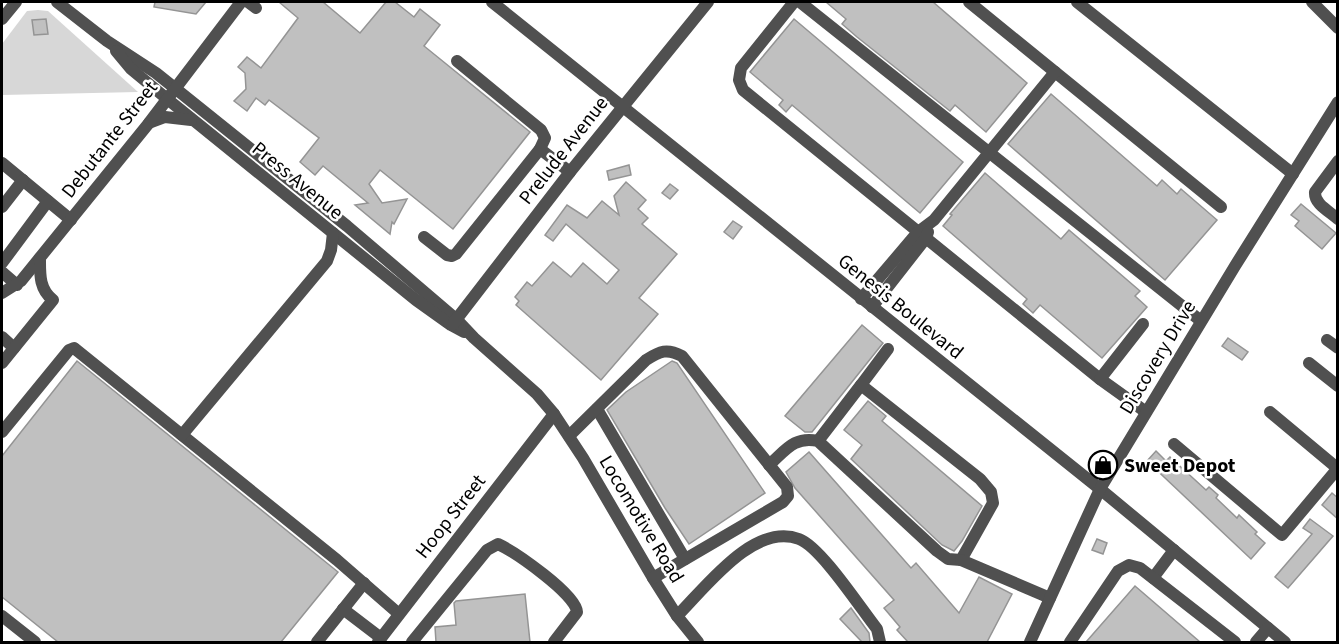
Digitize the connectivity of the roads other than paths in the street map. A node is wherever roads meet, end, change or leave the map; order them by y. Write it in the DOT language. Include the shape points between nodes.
graph roads {
  1 [pos="16,2"];
  2 [pos="57,2"];
  3 [pos="241,2"];
  4 [pos="492,2"];
  5 [pos="708,2"];
  6 [pos="794,2"];
  7 [pos="800,2"];
  8 [pos="969,2"];
  9 [pos="1077,2"];
  10 [pos="1312,2"];
  11 [pos="2,20"];
  12 [pos="1338,28"];
  13 [pos="107,41"];
  14 [pos="458,61"];
  15 [pos="1055,72"];
  16 [pos="151,86"];
  17 [pos="174,87"];
  18 [pos="166,98"];
  19 [pos="1338,102"];
  20 [pos="622,107"];
  21 [pos="194,121"];
  22 [pos="149,123"];
  23 [pos="540,149"];
  24 [pos="989,152"];
  25 [pos="1338,161"];
  26 [pos="2,163"];
  27 [pos="570,172"];
  28 [pos="1293,174"];
  29 [pos="23,180"];
  30 [pos="48,201"];
  31 [pos="2,207"];
  32 [pos="1221,207"];
  33 [pos="1338,219"];
  34 [pos="71,220"];
  35 [pos="333,233"];
  36 [pos="922,235"];
  37 [pos="424,237"];
  38 [pos="40,258"];
  39 [pos="377,260"];
  40 [pos="2,263"];
  41 [pos="2,272"];
  42 [pos="17,285"];
  43 [pos="2,293"];
  44 [pos="861,299"];
  45 [pos="872,307"];
  46 [pos="1202,321"];
  47 [pos="454,322"];
  48 [pos="1143,324"];
  49 [pos="2,338"];
  50 [pos="1327,340"];
  51 [pos="14,348"];
  52 [pos="1338,348"];
  53 [pos="888,349"];
  54 [pos="2,363"];
  55 [pos="1309,363"];
  56 [pos="1100,379"];
  57 [pos="861,385"];
  58 [pos="1338,386"];
  59 [pos="597,409"];
  60 [pos="1146,412"];
  61 [pos="1270,412"];
  62 [pos="554,414"];
  63 [pos="2,432"];
  64 [pos="182,435"];
  65 [pos="569,436"];
  66 [pos="818,441"];
  67 [pos="1174,444"];
  68 [pos="769,465"];
  69 [pos="1337,468"];
  70 [pos="1100,489"];
  71 [pos="1173,550"];
  72 [pos="685,559"];
  73 [pos="961,560"];
  74 [pos="653,578"];
  75 [pos="1153,578"];
  76 [pos="364,583"];
  77 [pos="1050,598"];
  78 [pos="343,609"];
  79 [pos="399,614"];
  80 [pos="2,616"];
  81 [pos="677,616"];
  82 [pos="1268,628"];
  83 [pos="379,640"];
  84 [pos="35,642"];
  85 [pos="317,642"];
  86 [pos="412,642"];
  87 [pos="554,642"];
  88 [pos="698,642"];
  89 [pos="880,642"];
  90 [pos="1030,642"];
  91 [pos="1070,642"];
  92 [pos="1235,642"];
  93 [pos="1256,642"];
  94 [pos="1285,642"];
  1 -- 11 [label="street"];
  2 -- 13 [label="street, Press Avenue"];
  3 -- 17 [label="street, Debutante Street"];
  4 -- 20 [label="street, Genesis Boulevard"];
  5 -- 20 [label="street, Prelude Avenue"];
  6 -- 36 [label="street" via="741,68 739,80 744,90"];
  7 -- 24 [label="street"];
  8 -- 15 [label="street"];
  9 -- 28 [label="street"];
  10 -- 12 [label="street"];
  13 -- 16 [label="street, Press Avenue"];
  13 -- 17 [label="street, Press Avenue"];
  14 -- 23 [label="street" via="541,130 545,138"];
  15 -- 24 [label="street"];
  15 -- 32 [label="street"];
  16 -- 18 [label="street, Press Avenue"];
  16 -- 22 [label="street"];
  17 -- 18 [label="street, Debutante Street"];
  17 -- 39 [label="street, Press Avenue"];
  18 -- 21 [label="street, Press Avenue"];
  18 -- 22 [label="street, Debutante Street"];
  19 -- 28 [label="street, Discovery Drive"];
  20 -- 27 [label="street, Prelude Avenue"];
  20 -- 44 [label="street, Genesis Boulevard"];
  21 -- 22 [label="street" via="165,117"];
  21 -- 35 [label="street, Press Avenue"];
  22 -- 34 [label="street, Debutante Street"];
  23 -- 27 [label="street"];
  23 -- 37 [label="street" via="456,254 447,255"];
  24 -- 36 [label="street"];
  24 -- 46 [label="street"];
  25 -- 33 [label="street" via="1314,196"];
  26 -- 29 [label="street"];
  27 -- 47 [label="street, Prelude Avenue"];
  28 -- 46 [label="street, Discovery Drive"];
  29 -- 30 [label="street"];
  29 -- 31 [label="street"];
  30 -- 34 [label="street"];
  30 -- 40 [label="street"];
  34 -- 38 [label="street, Debutante Street"];
  35 -- 39 [label="street, Press Avenue"];
  35 -- 64 [label="street" via="327,261"];
  36 -- 44 [label="street"];
  36 -- 45 [label="street"];
  36 -- 56 [label="street"];
  38 -- 42 [label="street, Debutante Street"];
  38 -- 51 [label="street" via="40,280 53,300"];
  39 -- 47 [label="street, Press Avenue"];
  41 -- 42 [label="street"];
  42 -- 43 [label="street, Debutante Street"];
  44 -- 45 [label="street, Genesis Boulevard"];
  45 -- 70 [label="street, Genesis Boulevard"];
  46 -- 60 [label="street, Discovery Drive"];
  47 -- 62 [label="street, Press Avenue" via="537,394"];
  48 -- 56 [label="street"];
  49 -- 51 [label="street"];
  50 -- 52 [label="street"];
  51 -- 54 [label="street"];
  53 -- 57 [label="street"];
  55 -- 58 [label="street"];
  56 -- 60 [label="street"];
  57 -- 66 [label="street"];
  57 -- 73 [label="street" via="980,479 991,492 993,503"];
  59 -- 65 [label="street"];
  59 -- 68 [label="street" via="646,360 658,352 672,350 682,356"];
  59 -- 72 [label="street"];
  60 -- 70 [label="street, Discovery Drive"];
  61 -- 69 [label="street"];
  62 -- 65 [label="street, Locomotive Road"];
  62 -- 79 [label="street, Hoop Street"];
  63 -- 64 [label="street" via="74,348"];
  64 -- 76 [label="street"];
  65 -- 74 [label="street, Locomotive Road"];
  66 -- 68 [label="street" via="807,438 795,442"];
  66 -- 73 [label="street" via="937,551 948,559"];
  67 -- 69 [label="street" via="1282,535"];
  68 -- 72 [label="street" via="787,487 788,496 783,502"];
  70 -- 71 [label="street, Genesis Boulevard"];
  70 -- 77 [label="street, Discovery Drive"];
  71 -- 75 [label="street"];
  71 -- 82 [label="street, Genesis Boulevard"];
  72 -- 74 [label="street"];
  73 -- 77 [label="street"];
  74 -- 81 [label="street, Locomotive Road"];
  75 -- 91 [label="street" via="1129,565 1118,571"];
  75 -- 92 [label="street"];
  76 -- 78 [label="street"];
  76 -- 79 [label="street"];
  77 -- 90 [label="street, Discovery Drive"];
  78 -- 83 [label="street"];
  78 -- 85 [label="street"];
  79 -- 83 [label="street, Hoop Street"];
  80 -- 84 [label="street"];
  81 -- 88 [label="street, Locomotive Road"];
  81 -- 89 [label="street" via="737,556 757,542 780,535 801,539 826,561 877,629"];
  82 -- 93 [label="street"];
  82 -- 94 [label="street, Genesis Boulevard"];
  86 -- 87 [label="street" via="474,564 498,544 564,592 576,606 577,612"];
}
